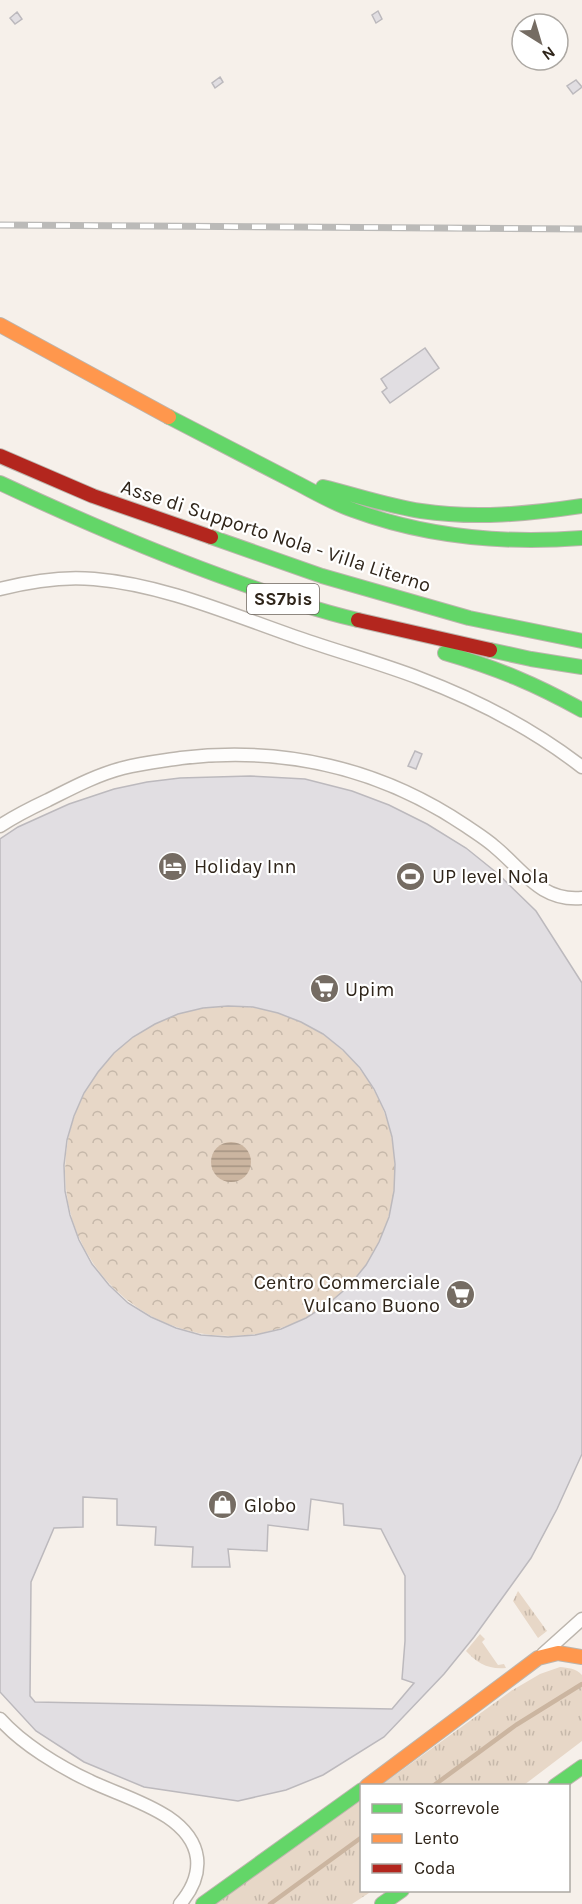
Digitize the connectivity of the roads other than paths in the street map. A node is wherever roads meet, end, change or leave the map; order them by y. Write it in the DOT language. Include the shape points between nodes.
graph roads {
  1 [pos="0,325"];
  2 [pos="0,456"];
  3 [pos="287,478"];
  4 [pos="0,483"];
  5 [pos="582,506"];
  6 [pos="582,537"];
  7 [pos="0,589"];
  8 [pos="319,611"];
  9 [pos="469,618"];
  10 [pos="582,630"];
  11 [pos="582,641"];
  12 [pos="582,667"];
  13 [pos="582,710"];
  14 [pos="582,767"];
  15 [pos="0,826"];
  16 [pos="582,897"];
  17 [pos="582,1619"];
  18 [pos="582,1657"];
  19 [pos="538,1658"];
  20 [pos="0,1719"];
  21 [pos="582,1767"];
  22 [pos="368,1784"];
  23 [pos="556,1784"];
  24 [pos="360,1791"];
  25 [pos="399,1892"];
  26 [pos="180,1904"];
  27 [pos="202,1904"];
  28 [pos="382,1904"];
  1 -- 3 [label="main road"];
  2 -- 9 [label="main road, Asse di Supporto Nola - Villa Literno / SS7bis" via="194,533 322,576"];
  3 -- 5 [label="main road" via="420,511 466,516 548,512"];
  3 -- 6 [label="main road" via="351,510 405,526 496,540"];
  4 -- 8 [label="main road, SS7bis" via="180,562"];
  7 -- 14 [label="street" via="72,577 120,582 172,594 461,694 533,733"];
  8 -- 12 [label="main road, SS7bis"];
  8 -- 13 [label="main road" via="490,666"];
  9 -- 10 [label="main road"];
  9 -- 11 [label="main road, Asse di Supporto Nola - Villa Literno / SS7bis"];
  15 -- 16 [label="street" via="64,791 122,768 220,754 286,757 318,763 413,795 494,846 539,888"];
  17 -- 19 [label="street"];
  18 -- 19 [label="main road" via="558,1653"];
  19 -- 22 [label="main road"];
  20 -- 26 [label="street" via="63,1767 162,1814 182,1828 196,1851 198,1868 193,1886"];
  21 -- 23 [label="main road"];
  24 -- 27 [label="main road"];
  25 -- 28 [label="main road"];
}
